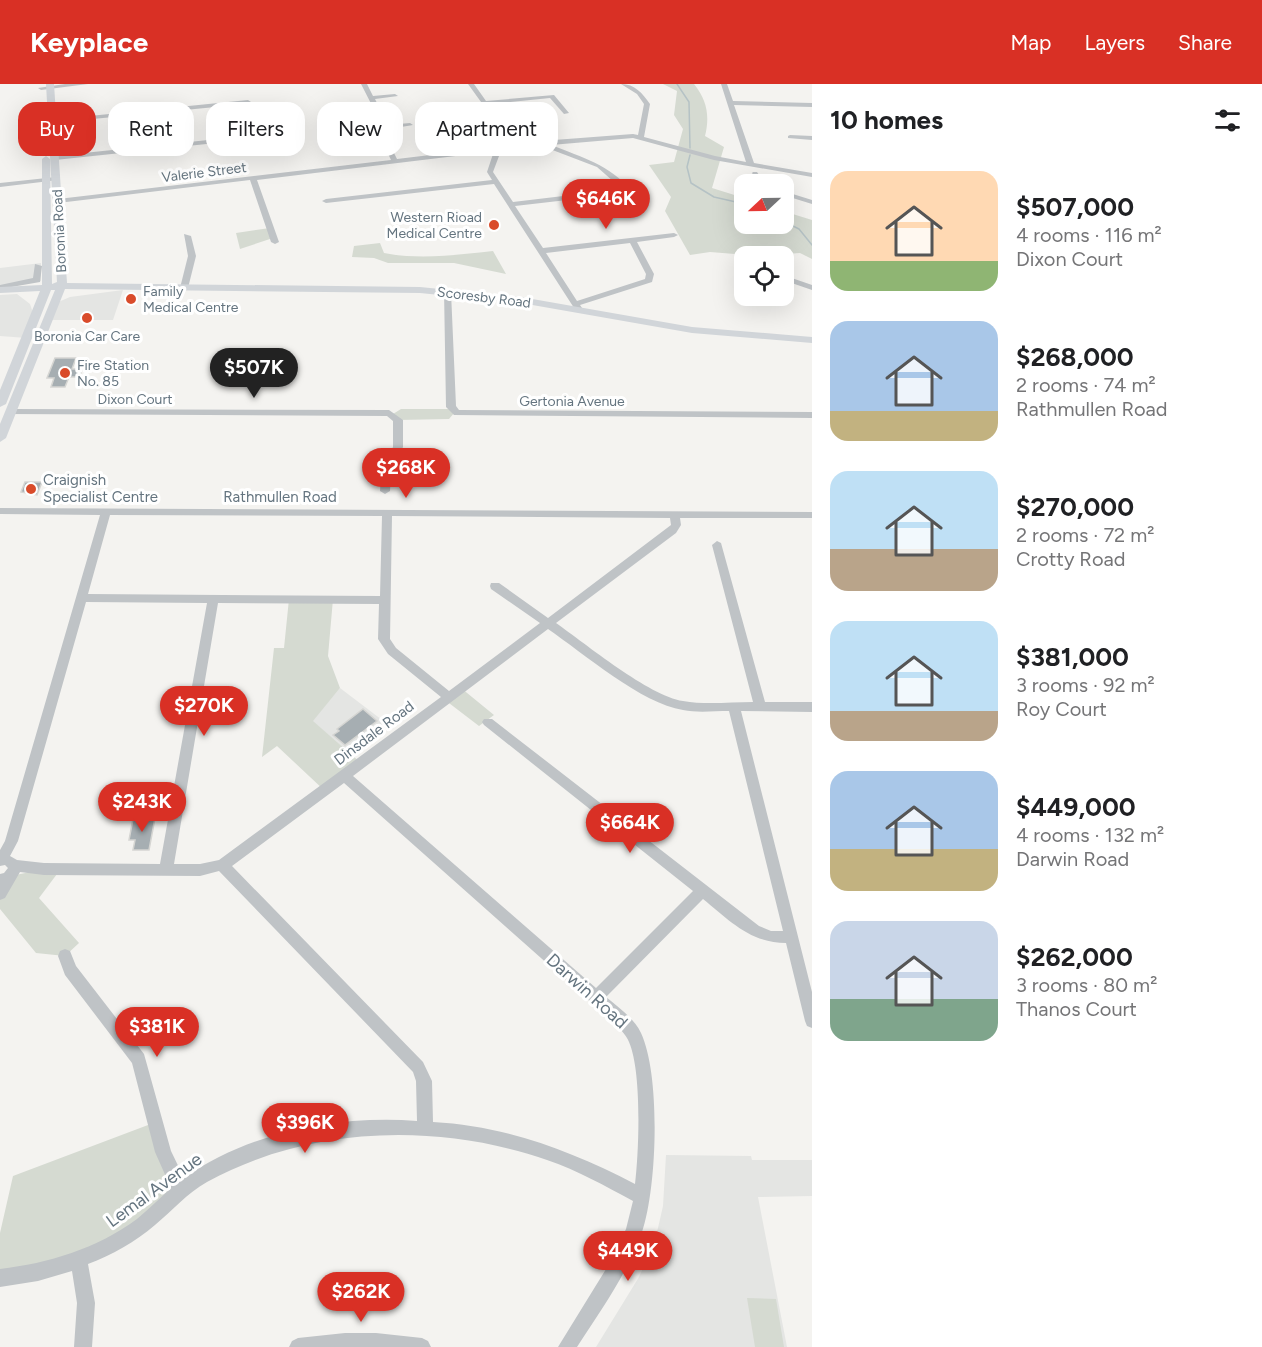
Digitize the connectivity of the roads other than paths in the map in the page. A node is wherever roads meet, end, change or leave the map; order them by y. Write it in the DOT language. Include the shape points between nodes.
graph roads {
  1 [pos="84,84"];
  2 [pos="364,84"];
  3 [pos="471,84"];
  4 [pos="624,84"];
  5 [pos="724,84"];
  6 [pos="46,86"];
  7 [pos="394,96"];
  8 [pos="370,98"];
  9 [pos="49,102"];
  10 [pos="372,102"];
  11 [pos="484,102"];
  12 [pos="495,102"];
  13 [pos="557,102"];
  14 [pos="558,103"];
  15 [pos="731,103"];
  16 [pos="812,105"];
  17 [pos="566,113"];
  18 [pos="96,117"];
  19 [pos="410,125"];
  20 [pos="403,126"];
  21 [pos="641,137"];
  22 [pos="790,137"];
  23 [pos="812,138"];
  24 [pos="558,142"];
  25 [pos="558,150"];
  26 [pos="96,154"];
  27 [pos="75,156"];
  28 [pos="392,156"];
  29 [pos="438,156"];
  30 [pos="495,156"];
  31 [pos="55,158"];
  32 [pos="395,161"];
  33 [pos="753,169"];
  34 [pos="756,174"];
  35 [pos="812,176"];
  36 [pos="253,178"];
  37 [pos="51,180"];
  38 [pos="496,182"];
  39 [pos="0,185"];
  40 [pos="794,196"];
  41 [pos="58,201"];
  42 [pos="326,201"];
  43 [pos="812,202"];
  44 [pos="511,204"];
  45 [pos="674,235"];
  46 [pos="187,236"];
  47 [pos="633,240"];
  48 [pos="275,242"];
  49 [pos="541,251"];
  50 [pos="38,266"];
  51 [pos="62,272"];
  52 [pos="794,281"];
  53 [pos="184,288"];
  54 [pos="812,288"];
  55 [pos="61,289"];
  56 [pos="93,289"];
  57 [pos="46,290"];
  58 [pos="0,291"];
  59 [pos="447,292"];
  60 [pos="24,298"];
  61 [pos="56,303"];
  62 [pos="578,307"];
  63 [pos="35,319"];
  64 [pos="812,340"];
  65 [pos="0,404"];
  66 [pos="10,412"];
  67 [pos="812,415"];
  68 [pos="0,438"];
  69 [pos="385,491"];
  70 [pos="0,511"];
  71 [pos="106,512"];
  72 [pos="387,513"];
  73 [pos="674,514"];
  74 [pos="812,515"];
  75 [pos="717,545"];
  76 [pos="495,586"];
  77 [pos="81,598"];
  78 [pos="213,599"];
  79 [pos="384,600"];
  80 [pos="549,623"];
  81 [pos="449,697"];
  82 [pos="734,707"];
  83 [pos="760,707"];
  84 [pos="812,708"];
  85 [pos="488,722"];
  86 [pos="345,776"];
  87 [pos="222,865"];
  88 [pos="7,869"];
  89 [pos="166,870"];
  90 [pos="702,891"];
  91 [pos="0,894"];
  92 [pos="791,937"];
  93 [pos="65,956"];
  94 [pos="596,998"];
  95 [pos="812,1021"];
  96 [pos="425,1129"];
  97 [pos="181,1191"];
  98 [pos="642,1197"];
  99 [pos="79,1261"];
  100 [pos="0,1278"];
  101 [pos="83,1347"];
  102 [pos="298,1347"];
  103 [pos="422,1347"];
  104 [pos="567,1347"];
  1 -- 6 [label="street"];
  2 -- 8 [label="street"];
  3 -- 11 [label="street"];
  4 -- 21 [label="street" via="639,93 647,104"];
  5 -- 15 [label="street"];
  6 -- 9 [label="main road, Boronia Road"];
  6 -- 37 [label="main road, Boronia Road"];
  7 -- 8 [label="street"];
  8 -- 10 [label="street"];
  12 -- 13 [label="street" via="552,96"];
  14 -- 17 [label="street"];
  15 -- 16 [label="street"];
  15 -- 33 [label="street"];
  18 -- 26 [label="street" via="248,102 261,137"];
  19 -- 20 [label="street"];
  21 -- 24 [label="street, Valerie Street"];
  21 -- 33 [label="street, Valerie Street"];
  22 -- 23 [label="street"];
  25 -- 44 [label="street" via="599,166 628,191"];
  27 -- 31 [label="street"];
  28 -- 32 [label="street"];
  29 -- 32 [label="street, Valerie Street"];
  30 -- 38 [label="street" via="490,170"];
  31 -- 37 [label="main road, Boronia Road"];
  32 -- 36 [label="street, Valerie Street"];
  33 -- 34 [label="street"];
  33 -- 35 [label="street, Valerie Street"];
  36 -- 41 [label="street, Valerie Street"];
  36 -- 48 [label="street"];
  37 -- 39 [label="street"];
  37 -- 41 [label="main road, Boronia Road"];
  37 -- 57 [label="main road, Boronia Road"];
  38 -- 42 [label="street"];
  38 -- 44 [label="street"];
  40 -- 43 [label="street"];
  41 -- 51 [label="main road, Boronia Road"];
  44 -- 49 [label="street"];
  45 -- 47 [label="street"];
  46 -- 53 [label="street" via="192,256"];
  47 -- 49 [label="street"];
  47 -- 62 [label="street" via="650,274 649,280"];
  49 -- 62 [label="street"];
  50 -- 58 [label="street" via="37,280"];
  51 -- 55 [label="main road, Boronia Road"];
  51 -- 56 [label="main road"];
  52 -- 54 [label="street"];
  53 -- 56 [label="main road, Scoresby Road"];
  53 -- 59 [label="main road, Scoresby Road"];
  55 -- 56 [label="main road, Scoresby Road"];
  55 -- 57 [label="main road, Scoresby Road"];
  55 -- 61 [label="main road, Boronia Road"];
  56 -- 61 [label="main road"];
  57 -- 58 [label="main road, Scoresby Road"];
  57 -- 60 [label="main road, Scoresby Road"];
  57 -- 63 [label="main road, Boronia Road"];
  58 -- 60 [label="main road, Scoresby Road"];
  59 -- 62 [label="main road, Scoresby Road"];
  59 -- 67 [label="street, Gertonia Avenue" via="451,407 457,413"];
  60 -- 63 [label="main road"];
  61 -- 66 [label="main road, Boronia Road"];
  62 -- 64 [label="main road, Scoresby Road" via="696,330"];
  63 -- 65 [label="main road, Boronia Road"];
  66 -- 68 [label="main road, Boronia Road"];
  66 -- 69 [label="street, Dixon Court" via="389,413 398,420 399,446 386,472"];
  70 -- 71 [label="street, Rathmullen Road"];
  71 -- 72 [label="street, Rathmullen Road"];
  71 -- 77 [label="street"];
  72 -- 73 [label="street, Rathmullen Road"];
  72 -- 79 [label="street"];
  73 -- 74 [label="street, Rathmullen Road"];
  73 -- 80 [label="street, Dinsdale Road" via="674,530"];
  75 -- 83 [label="street"];
  76 -- 80 [label="street"];
  77 -- 78 [label="street"];
  77 -- 88 [label="street" via="11,841"];
  78 -- 79 [label="street"];
  78 -- 89 [label="street"];
  79 -- 81 [label="street" via="384,634 389,648"];
  80 -- 81 [label="street, Dinsdale Road"];
  80 -- 82 [label="street" via="662,700 689,707"];
  81 -- 86 [label="street, Dinsdale Road"];
  82 -- 83 [label="street"];
  82 -- 92 [label="street"];
  83 -- 84 [label="street"];
  85 -- 90 [label="street"];
  86 -- 87 [label="street, Dinsdale Road"];
  86 -- 94 [label="street, Darwin Road"];
  87 -- 89 [label="street, Dinsdale Road" via="201,870"];
  87 -- 96 [label="street" via="418,1067 424,1081"];
  88 -- 89 [label="street, Dinsdale Road"];
  88 -- 91 [label="street"];
  90 -- 92 [label="street" via="760,934"];
  90 -- 94 [label="street"];
  92 -- 95 [label="street"];
  93 -- 97 [label="street" via="70,970 139,1059 163,1152"];
  94 -- 98 [label="street, Darwin Road" via="629,1029 639,1049 646,1148"];
  96 -- 97 [label="street, Lemal Avenue" via="350,1131 281,1141 230,1160"];
  96 -- 98 [label="street, Lemal Avenue" via="533,1147 572,1161"];
  97 -- 99 [label="street, Lemal Avenue" via="123,1238"];
  98 -- 104 [label="street, Darwin Road" via="626,1252"];
  99 -- 100 [label="street, Lemal Avenue" via="36,1274"];
  99 -- 101 [label="street" via="86,1303"];
  102 -- 103 [label="street" via="374,1341"];
}
